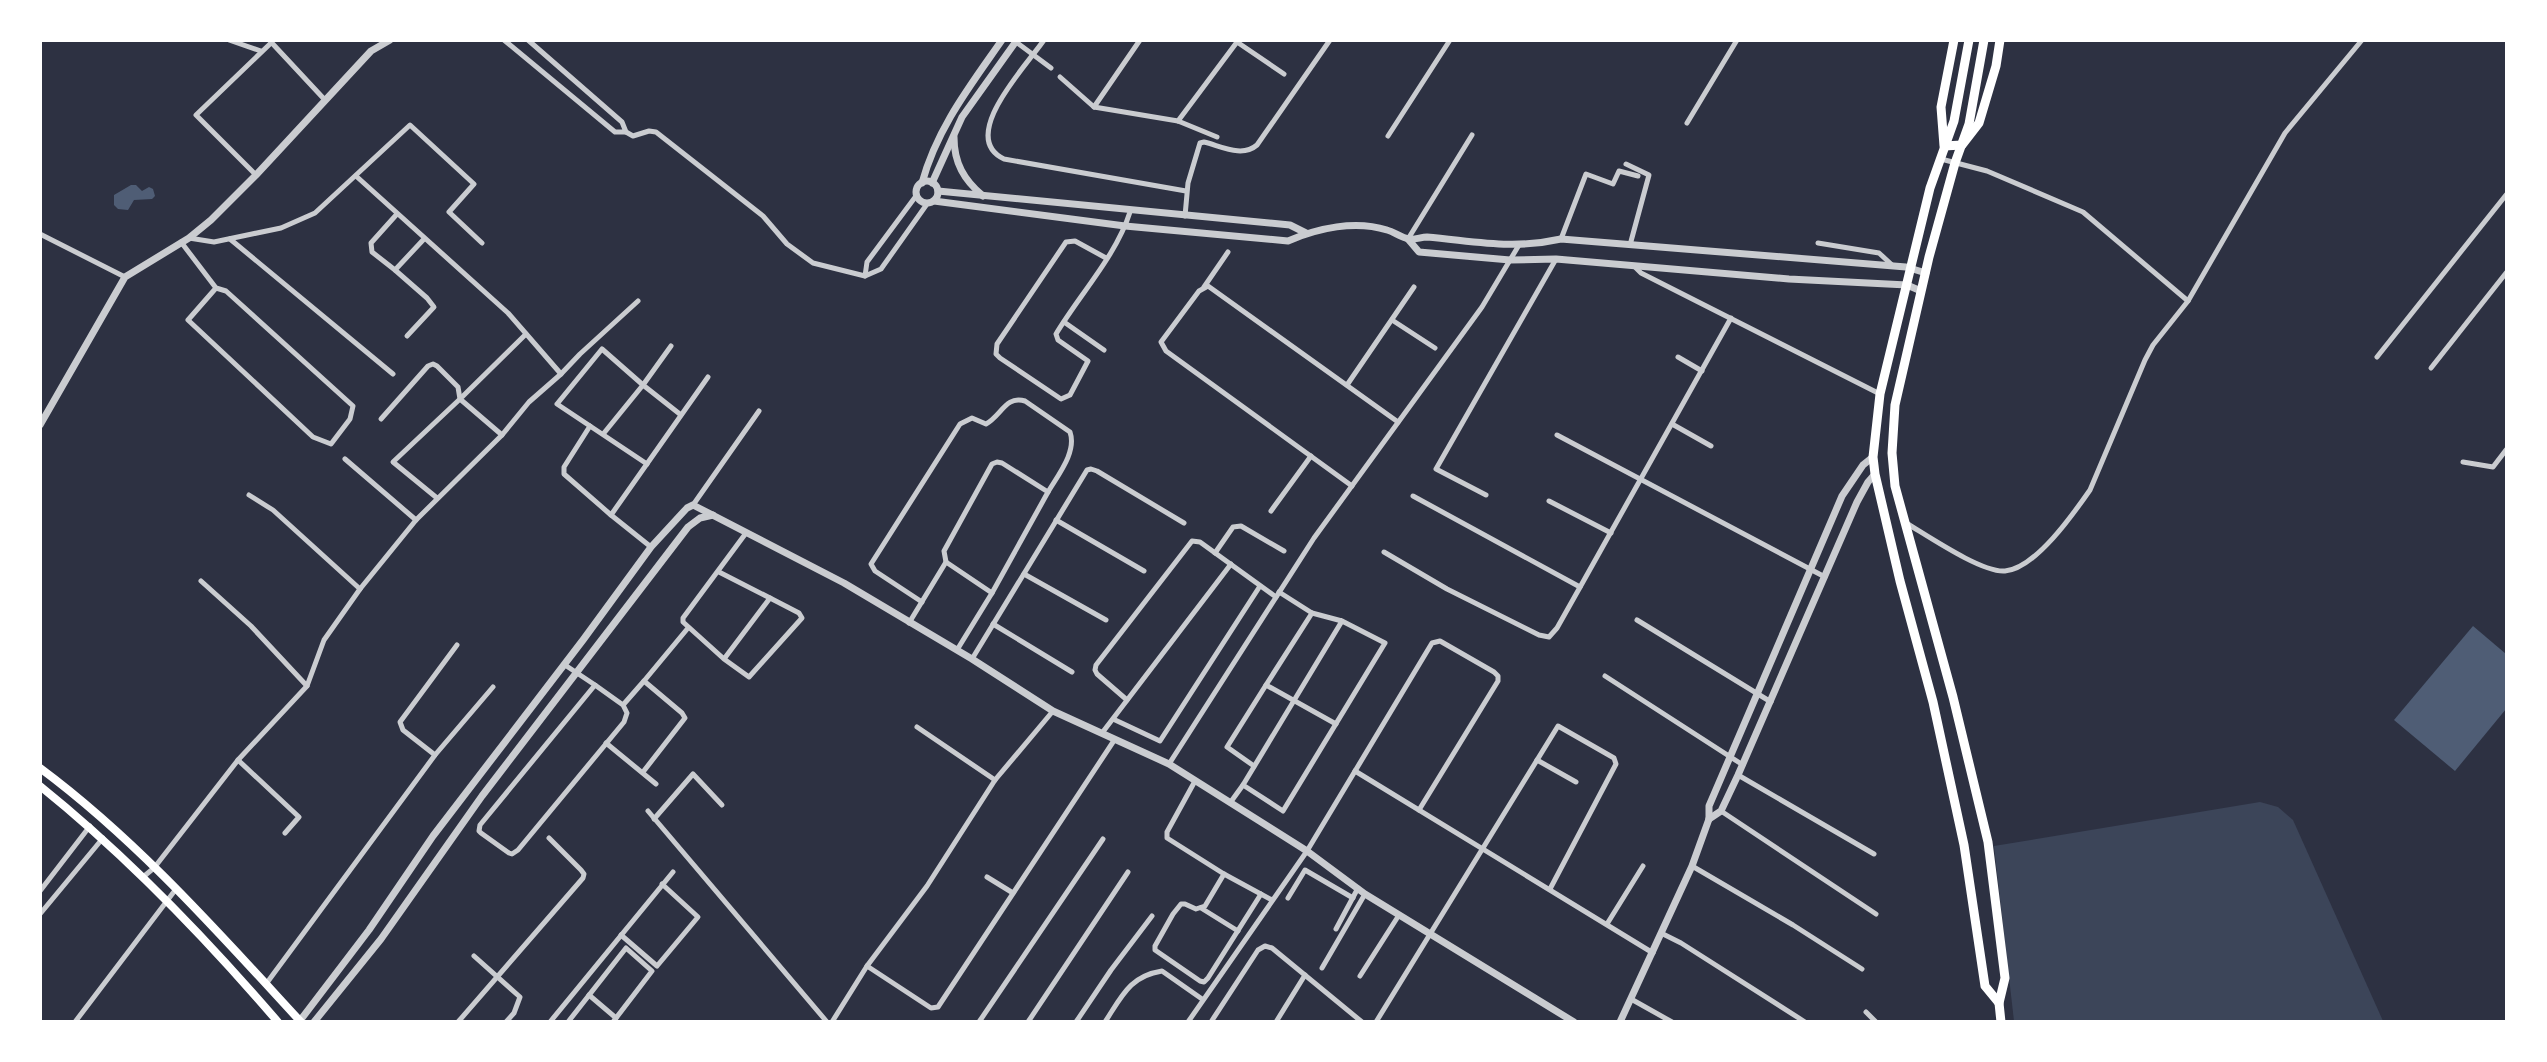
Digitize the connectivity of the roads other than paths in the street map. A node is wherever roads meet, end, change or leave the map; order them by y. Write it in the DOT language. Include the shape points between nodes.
graph roads {
  1 [pos="229,40"];
  2 [pos="375,40"];
  3 [pos="390,40"];
  4 [pos="504,40"];
  5 [pos="528,40"];
  6 [pos="1002,40"];
  7 [pos="1044,40"];
  8 [pos="1140,40"];
  9 [pos="1330,40"];
  10 [pos="1450,40"];
  11 [pos="1737,40"];
  12 [pos="1954,40"];
  13 [pos="1969,40"];
  14 [pos="1984,40"];
  15 [pos="2000,40"];
  16 [pos="2362,40"];
  17 [pos="1016,41"];
  18 [pos="1238,41"];
  19 [pos="271,42"];
  20 [pos="261,51"];
  21 [pos="371,51"];
  22 [pos="1034,55"];
  23 [pos="1052,68"];
  24 [pos="1284,74"];
  25 [pos="1059,77"];
  26 [pos="325,100"];
  27 [pos="1094,107"];
  28 [pos="1178,121"];
  29 [pos="1687,123"];
  30 [pos="954,131"];
  31 [pos="626,132"];
  32 [pos="1472,135"];
  33 [pos="1388,136"];
  34 [pos="1217,137"];
  35 [pos="1962,145"];
  36 [pos="1944,146"];
  37 [pos="1941,159"];
  38 [pos="1955,163"];
  39 [pos="1626,164"];
  40 [pos="256,175"];
  41 [pos="356,176"];
  42 [pos="1638,176"];
  43 [pos="922,183"];
  44 [pos="933,183"];
  45 [pos="938,191"];
  46 [pos="1186,191"];
  47 [pos="2506,195"];
  48 [pos="916,196"];
  49 [pos="983,196"];
  50 [pos="931,202"];
  51 [pos="1046,203"];
  52 [pos="1130,212"];
  53 [pos="397,214"];
  54 [pos="1045,216"];
  55 [pos="1185,216"];
  56 [pos="1125,226"];
  57 [pos="1306,233"];
  58 [pos="40,234"];
  59 [pos="189,238"];
  60 [pos="230,239"];
  61 [pos="424,239"];
  62 [pos="1408,239"];
  63 [pos="1561,239"];
  64 [pos="181,242"];
  65 [pos="482,243"];
  66 [pos="1818,243"];
  67 [pos="1519,245"];
  68 [pos="1630,245"];
  69 [pos="1228,252"];
  70 [pos="1106,258"];
  71 [pos="1556,259"];
  72 [pos="1510,260"];
  73 [pos="1634,266"];
  74 [pos="1893,267"];
  75 [pos="1911,268"];
  76 [pos="395,270"];
  77 [pos="1926,273"];
  78 [pos="2506,273"];
  79 [pos="865,276"];
  80 [pos="125,277"];
  81 [pos="1907,285"];
  82 [pos="1204,287"];
  83 [pos="1414,287"];
  84 [pos="216,288"];
  85 [pos="1921,291"];
  86 [pos="2188,301"];
  87 [pos="638,302"];
  88 [pos="1731,318"];
  89 [pos="1392,320"];
  90 [pos="1064,322"];
  91 [pos="526,334"];
  92 [pos="407,336"];
  93 [pos="671,346"];
  94 [pos="1435,348"];
  95 [pos="1104,350"];
  96 [pos="1677,357"];
  97 [pos="2377,357"];
  98 [pos="2430,368"];
  99 [pos="1702,371"];
  100 [pos="393,374"];
  101 [pos="561,375"];
  102 [pos="708,377"];
  103 [pos="643,385"];
  104 [pos="1347,385"];
  105 [pos="1880,394"];
  106 [pos="460,399"];
  107 [pos="759,411"];
  108 [pos="681,415"];
  109 [pos="381,419"];
  110 [pos="1398,422"];
  111 [pos="1672,424"];
  112 [pos="40,425"];
  113 [pos="590,426"];
  114 [pos="604,433"];
  115 [pos="502,435"];
  116 [pos="1557,435"];
  117 [pos="1711,446"];
  118 [pos="2506,450"];
  119 [pos="1311,456"];
  120 [pos="1873,457"];
  121 [pos="345,459"];
  122 [pos="2463,462"];
  123 [pos="647,464"];
  124 [pos="1875,474"];
  125 [pos="1642,479"];
  126 [pos="1352,486"];
  127 [pos="1048,492"];
  128 [pos="249,495"];
  129 [pos="1486,495"];
  130 [pos="1413,496"];
  131 [pos="437,498"];
  132 [pos="1549,501"];
  133 [pos="693,505"];
  134 [pos="1271,511"];
  135 [pos="611,514"];
  136 [pos="713,515"];
  137 [pos="416,520"];
  138 [pos="1056,520"];
  139 [pos="1184,523"];
  140 [pos="1906,524"];
  141 [pos="746,533"];
  142 [pos="1611,533"];
  143 [pos="651,547"];
  144 [pos="1284,551"];
  145 [pos="1384,552"];
  146 [pos="1215,553"];
  147 [pos="946,562"];
  148 [pos="1231,564"];
  149 [pos="1812,570"];
  150 [pos="1144,571"];
  151 [pos="719,572"];
  152 [pos="1024,574"];
  153 [pos="1825,577"];
  154 [pos="201,580"];
  155 [pos="1260,585"];
  156 [pos="1580,587"];
  157 [pos="360,589"];
  158 [pos="992,593"];
  159 [pos="1278,594"];
  160 [pos="770,598"];
  161 [pos="922,602"];
  162 [pos="1312,612"];
  163 [pos="1106,620"];
  164 [pos="1637,620"];
  165 [pos="1342,621"];
  166 [pos="909,623"];
  167 [pos="993,624"];
  168 [pos="688,628"];
  169 [pos="457,645"];
  170 [pos="957,650"];
  171 [pos="724,659"];
  172 [pos="972,659"];
  173 [pos="565,665"];
  174 [pos="1072,672"];
  175 [pos="576,673"];
  176 [pos="1605,676"];
  177 [pos="644,681"];
  178 [pos="595,685"];
  179 [pos="1266,685"];
  180 [pos="308,686"];
  181 [pos="493,687"];
  182 [pos="1759,695"];
  183 [pos="1127,700"];
  184 [pos="1293,702"];
  185 [pos="1772,703"];
  186 [pos="623,705"];
  187 [pos="1053,711"];
  188 [pos="1113,719"];
  189 [pos="1336,724"];
  190 [pos="917,728"];
  191 [pos="1102,733"];
  192 [pos="1115,739"];
  193 [pos="606,743"];
  194 [pos="435,755"];
  195 [pos="1731,757"];
  196 [pos="238,760"];
  197 [pos="1537,760"];
  198 [pos="1169,764"];
  199 [pos="1743,765"];
  200 [pos="1254,766"];
  201 [pos="40,768"];
  202 [pos="1355,771"];
  203 [pos="643,772"];
  204 [pos="1738,775"];
  205 [pos="995,780"];
  206 [pos="1195,781"];
  207 [pos="656,783"];
  208 [pos="1576,783"];
  209 [pos="1242,785"];
  210 [pos="40,786"];
  211 [pos="1230,803"];
  212 [pos="722,805"];
  213 [pos="1419,810"];
  214 [pos="648,811"];
  215 [pos="1721,811"];
  216 [pos="654,819"];
  217 [pos="1709,819"];
  218 [pos="90,826"];
  219 [pos="285,833"];
  220 [pos="103,838"];
  221 [pos="549,838"];
  222 [pos="1103,839"];
  223 [pos="1483,849"];
  224 [pos="1306,851"];
  225 [pos="1874,854"];
  226 [pos="1643,866"];
  227 [pos="1692,866"];
  228 [pos="154,868"];
  229 [pos="673,872"];
  230 [pos="1128,872"];
  231 [pos="1224,873"];
  232 [pos="143,877"];
  233 [pos="987,877"];
  234 [pos="662,884"];
  235 [pos="1358,888"];
  236 [pos="176,889"];
  237 [pos="1550,889"];
  238 [pos="40,891"];
  239 [pos="1013,893"];
  240 [pos="1261,894"];
  241 [pos="1365,894"];
  242 [pos="1288,898"];
  243 [pos="1353,898"];
  244 [pos="1272,900"];
  245 [pos="168,902"];
  246 [pos="1201,908"];
  247 [pos="40,914"];
  248 [pos="1876,914"];
  249 [pos="1399,915"];
  250 [pos="1152,916"];
  251 [pos="1607,924"];
  252 [pos="1336,929"];
  253 [pos="1238,931"];
  254 [pos="1661,933"];
  255 [pos="621,934"];
  256 [pos="1430,934"];
  257 [pos="1653,953"];
  258 [pos="474,956"];
  259 [pos="2004,965"];
  260 [pos="867,966"];
  261 [pos="1322,968"];
  262 [pos="1862,969"];
  263 [pos="1983,969"];
  264 [pos="1305,975"];
  265 [pos="498,976"];
  266 [pos="1360,976"];
  267 [pos="266,984"];
  268 [pos="589,995"];
  269 [pos="1202,999"];
  270 [pos="1631,999"];
  271 [pos="1999,1003"];
  272 [pos="1866,1012"];
  273 [pos="614,1020"];
  274 [pos="300,1021"];
  275 [pos="1359,1021"];
  276 [pos="75,1022"];
  277 [pos="278,1022"];
  278 [pos="314,1022"];
  279 [pos="459,1022"];
  280 [pos="506,1022"];
  281 [pos="550,1022"];
  282 [pos="568,1022"];
  283 [pos="830,1022"];
  284 [pos="979,1022"];
  285 [pos="1028,1022"];
  286 [pos="1076,1022"];
  287 [pos="1105,1022"];
  288 [pos="1188,1022"];
  289 [pos="1210,1022"];
  290 [pos="1276,1022"];
  291 [pos="1376,1022"];
  292 [pos="1574,1022"];
  293 [pos="1620,1022"];
  294 [pos="1672,1022"];
  295 [pos="1805,1022"];
  296 [pos="1876,1022"];
  297 [pos="2001,1022"];
  1 -- 20 [label="street"];
  2 -- 21 [label="street"];
  3 -- 21 [label="street"];
  4 -- 31 [label="street" via="615,132"];
  5 -- 31 [label="street" via="622,122"];
  6 -- 43 [label="street" via="947,119"];
  7 -- 22 [label="street"];
  8 -- 27 [label="street"];
  9 -- 46 [label="street" via="1250,151 1200,143"];
  10 -- 33 [label="street"];
  11 -- 29 [label="street"];
  12 -- 36 [label="main road" via="1941,107"];
  13 -- 36 [label="main road" via="1954,121"];
  14 -- 35 [label="main road"];
  15 -- 35 [label="main road" via="1979,123"];
  16 -- 86 [label="street" via="2285,133"];
  17 -- 22 [label="street"];
  17 -- 30 [label="street"];
  18 -- 24 [label="street"];
  18 -- 28 [label="street"];
  19 -- 20 [label="street"];
  19 -- 26 [label="street"];
  20 -- 40 [label="street" via="196,115"];
  21 -- 26 [label="street"];
  22 -- 23 [label="street"];
  22 -- 46 [label="street" via="991,117 986,135 997,156"];
  25 -- 27 [label="street"];
  26 -- 40 [label="street"];
  27 -- 28 [label="street"];
  28 -- 34 [label="street"];
  30 -- 44 [label="street"];
  30 -- 49 [label="street" via="954,149 962,174"];
  31 -- 79 [label="street" via="633,136 656,132 763,216 787,244 813,263"];
  32 -- 62 [label="street"];
  35 -- 36 [label="main road"];
  35 -- 38 [label="main road"];
  36 -- 37 [label="main road"];
  37 -- 38 [label="street"];
  37 -- 75 [label="main road"];
  38 -- 77 [label="main road"];
  38 -- 86 [label="street" via="1987,171 2083,212"];
  39 -- 68 [label="street" via="1649,175"];
  40 -- 59 [label="street"];
  41 -- 53 [label="street"];
  41 -- 60 [label="street" via="315,213 281,228"];
  41 -- 65 [label="street" via="410,125 474,184 449,212"];
  42 -- 63 [label="street" via="1619,171 1613,184 1586,174"];
  43 -- 44 [label="street"];
  43 -- 48 [label="street"];
  44 -- 45 [label="street"];
  45 -- 49 [label="street"];
  45 -- 50 [label="street"];
  46 -- 55 [label="street"];
  47 -- 97 [label="street"];
  48 -- 50 [label="street" via="920,201"];
  48 -- 79 [label="street" via="867,262"];
  49 -- 51 [label="street"];
  50 -- 54 [label="street"];
  50 -- 79 [label="street" via="881,269"];
  51 -- 52 [label="street"];
  51 -- 54 [label="street"];
  52 -- 55 [label="street"];
  52 -- 56 [label="street"];
  53 -- 61 [label="street"];
  53 -- 76 [label="street" via="370,248"];
  54 -- 56 [label="street"];
  55 -- 57 [label="street" via="1290,225"];
  56 -- 57 [label="street" via="1288,241"];
  56 -- 70 [label="street"];
  57 -- 62 [label="street" via="1364,226"];
  58 -- 80 [label="street"];
  59 -- 60 [label="street" via="214,242"];
  59 -- 64 [label="street"];
  60 -- 100 [label="street"];
  61 -- 76 [label="street"];
  61 -- 91 [label="street"];
  62 -- 67 [label="street"];
  62 -- 72 [label="street" via="1419,252"];
  63 -- 67 [label="street"];
  63 -- 68 [label="street"];
  64 -- 80 [label="street"];
  64 -- 84 [label="street"];
  66 -- 74 [label="street" via="1879,253"];
  67 -- 72 [label="street"];
  68 -- 74 [label="street"];
  69 -- 82 [label="street"];
  70 -- 90 [label="street"];
  70 -- 90 [label="street" via="1075,242 1066,242 997,344 996,354 1000,358 1064,399 1070,395 1088,360 1057,339"];
  71 -- 72 [label="street"];
  71 -- 73 [label="street"];
  71 -- 129 [label="street" via="1437,469"];
  72 -- 110 [label="street" via="1482,307"];
  73 -- 81 [label="street"];
  73 -- 88 [label="street"];
  74 -- 75 [label="street"];
  75 -- 77 [label="street"];
  75 -- 81 [label="main road"];
  76 -- 92 [label="street" via="434,307"];
  77 -- 85 [label="main road"];
  78 -- 98 [label="street"];
  80 -- 112 [label="street"];
  81 -- 85 [label="street"];
  81 -- 105 [label="main road"];
  82 -- 104 [label="street" via="1214,289"];
  82 -- 119 [label="street" via="1164,338 1162,347"];
  83 -- 89 [label="street"];
  84 -- 84 [label="street" via="225,291 353,406 350,419 331,444 313,437 188,320"];
  85 -- 140 [label="main road" via="1896,405 1892,453 1895,486"];
  86 -- 140 [label="street" via="2145,360 2090,490 2041,552 2003,572 1968,561"];
  87 -- 101 [label="street"];
  88 -- 99 [label="street"];
  88 -- 105 [label="street"];
  89 -- 94 [label="street"];
  89 -- 104 [label="street"];
  90 -- 95 [label="street"];
  91 -- 101 [label="street"];
  91 -- 106 [label="street"];
  93 -- 103 [label="street"];
  96 -- 99 [label="street"];
  99 -- 111 [label="street"];
  101 -- 115 [label="street" via="529,402"];
  102 -- 108 [label="street"];
  103 -- 108 [label="street"];
  103 -- 113 [label="street" via="602,349 557,404"];
  103 -- 114 [label="street"];
  104 -- 110 [label="street"];
  105 -- 120 [label="main road"];
  106 -- 109 [label="street" via="458,387 433,364"];
  106 -- 115 [label="street"];
  106 -- 131 [label="street" via="393,462"];
  107 -- 133 [label="street"];
  108 -- 123 [label="street"];
  110 -- 126 [label="street"];
  111 -- 117 [label="street"];
  111 -- 125 [label="street"];
  113 -- 114 [label="street"];
  113 -- 135 [label="street" via="564,467 564,474"];
  114 -- 123 [label="street"];
  115 -- 131 [label="street"];
  116 -- 125 [label="street"];
  118 -- 122 [label="street" via="2493,467"];
  119 -- 126 [label="street"];
  119 -- 134 [label="street"];
  120 -- 124 [label="main road"];
  120 -- 149 [label="street" via="1842,496"];
  121 -- 137 [label="street"];
  123 -- 135 [label="street"];
  124 -- 153 [label="street" via="1857,502"];
  124 -- 263 [label="main road" via="1933,702 1964,845"];
  125 -- 142 [label="street"];
  125 -- 149 [label="street"];
  126 -- 159 [label="street"];
  127 -- 147 [label="street" via="1002,463 992,464 944,551"];
  127 -- 158 [label="street"];
  127 -- 161 [label="street" via="1071,451 1070,432 1017,399 1008,402 986,424 972,418 960,424 872,564 875,571"];
  128 -- 157 [label="street" via="273,510"];
  130 -- 156 [label="street"];
  131 -- 137 [label="street"];
  132 -- 142 [label="street"];
  133 -- 136 [label="street"];
  133 -- 143 [label="street"];
  135 -- 143 [label="street"];
  136 -- 141 [label="street"];
  136 -- 175 [label="street" via="688,527"];
  137 -- 157 [label="street"];
  138 -- 139 [label="street" via="1083,474 1091,469"];
  138 -- 150 [label="street"];
  138 -- 152 [label="street"];
  140 -- 259 [label="main road" via="1988,842"];
  141 -- 151 [label="street"];
  141 -- 166 [label="street" via="844,583"];
  142 -- 156 [label="street"];
  143 -- 173 [label="street"];
  144 -- 146 [label="street" via="1241,526 1233,527"];
  145 -- 156 [label="street" via="1447,589 1544,637 1553,634"];
  146 -- 148 [label="street"];
  146 -- 183 [label="street" via="1195,540 1188,544 1096,665 1097,674"];
  147 -- 158 [label="street"];
  147 -- 161 [label="street"];
  148 -- 155 [label="street"];
  148 -- 183 [label="street"];
  149 -- 153 [label="street"];
  149 -- 182 [label="street"];
  151 -- 160 [label="street"];
  151 -- 168 [label="street" via="683,618"];
  152 -- 163 [label="street"];
  152 -- 167 [label="street"];
  153 -- 185 [label="street"];
  154 -- 180 [label="street"];
  155 -- 159 [label="street"];
  155 -- 188 [label="street" via="1160,741"];
  157 -- 180 [label="street" via="324,639"];
  158 -- 170 [label="street"];
  159 -- 162 [label="street"];
  159 -- 198 [label="street"];
  160 -- 171 [label="street"];
  160 -- 171 [label="street" via="799,613 800,622 749,677"];
  161 -- 166 [label="street"];
  162 -- 165 [label="street"];
  162 -- 179 [label="street"];
  164 -- 182 [label="street"];
  165 -- 184 [label="street"];
  165 -- 189 [label="street" via="1385,643"];
  166 -- 170 [label="street"];
  167 -- 172 [label="street"];
  167 -- 174 [label="street"];
  168 -- 171 [label="street"];
  168 -- 177 [label="street"];
  169 -- 194 [label="street" via="400,722 402,730"];
  170 -- 172 [label="street"];
  172 -- 187 [label="street"];
  173 -- 175 [label="street"];
  173 -- 274 [label="street" via="437,830 369,930"];
  175 -- 178 [label="street"];
  175 -- 278 [label="street" via="482,796 381,939"];
  176 -- 195 [label="street"];
  177 -- 186 [label="street"];
  177 -- 203 [label="street" via="685,718"];
  178 -- 186 [label="street"];
  178 -- 193 [label="street" via="479,831 508,853 515,853"];
  179 -- 184 [label="street"];
  179 -- 200 [label="street" via="1227,747"];
  180 -- 196 [label="street"];
  181 -- 194 [label="street"];
  182 -- 185 [label="street"];
  182 -- 195 [label="street"];
  183 -- 188 [label="street"];
  184 -- 189 [label="street"];
  184 -- 200 [label="street"];
  185 -- 199 [label="street"];
  186 -- 193 [label="street" via="626,718"];
  187 -- 191 [label="street"];
  187 -- 205 [label="street"];
  188 -- 191 [label="street"];
  189 -- 209 [label="street" via="1283,811"];
  190 -- 205 [label="street"];
  191 -- 192 [label="street"];
  192 -- 198 [label="street"];
  192 -- 239 [label="street"];
  193 -- 203 [label="street"];
  194 -- 267 [label="street"];
  195 -- 199 [label="street"];
  195 -- 217 [label="street" via="1709,806"];
  196 -- 219 [label="street" via="299,817"];
  196 -- 228 [label="street"];
  197 -- 208 [label="street"];
  197 -- 223 [label="street"];
  197 -- 237 [label="street" via="1558,726 1614,758 1616,764"];
  198 -- 206 [label="street"];
  199 -- 204 [label="street"];
  200 -- 209 [label="street"];
  201 -- 228 [label="main road" via="99,815"];
  202 -- 213 [label="street"];
  202 -- 213 [label="street" via="1432,643 1440,641 1494,672 1498,681"];
  202 -- 224 [label="street"];
  203 -- 207 [label="street"];
  204 -- 215 [label="street"];
  204 -- 225 [label="street"];
  205 -- 260 [label="street" via="927,886"];
  206 -- 211 [label="street"];
  206 -- 231 [label="street" via="1167,838"];
  209 -- 211 [label="street"];
  210 -- 218 [label="main road"];
  211 -- 224 [label="street"];
  212 -- 216 [label="street" via="693,774"];
  213 -- 223 [label="street"];
  214 -- 216 [label="street"];
  215 -- 217 [label="street"];
  215 -- 248 [label="street"];
  216 -- 283 [label="street"];
  217 -- 227 [label="street"];
  218 -- 220 [label="main road"];
  218 -- 238 [label="street"];
  220 -- 232 [label="main road"];
  220 -- 247 [label="street"];
  221 -- 265 [label="street" via="581,870 583,878"];
  222 -- 284 [label="street"];
  223 -- 237 [label="street"];
  223 -- 256 [label="street"];
  224 -- 235 [label="street"];
  224 -- 244 [label="street"];
  226 -- 251 [label="street"];
  227 -- 254 [label="street"];
  227 -- 262 [label="street"];
  228 -- 232 [label="street"];
  228 -- 236 [label="main road"];
  229 -- 234 [label="street"];
  230 -- 285 [label="street"];
  231 -- 240 [label="street"];
  231 -- 246 [label="street"];
  232 -- 245 [label="main road"];
  233 -- 239 [label="street"];
  234 -- 255 [label="street"];
  234 -- 255 [label="street" via="698,917 657,966"];
  235 -- 241 [label="street"];
  235 -- 243 [label="street"];
  236 -- 245 [label="street"];
  236 -- 267 [label="main road"];
  237 -- 251 [label="street"];
  239 -- 260 [label="street" via="935,1009"];
  240 -- 244 [label="street"];
  240 -- 253 [label="street"];
  241 -- 249 [label="street"];
  241 -- 261 [label="street"];
  242 -- 243 [label="street" via="1305,870"];
  243 -- 252 [label="street"];
  244 -- 269 [label="street"];
  245 -- 276 [label="street"];
  245 -- 277 [label="main road"];
  246 -- 253 [label="street"];
  246 -- 253 [label="street" via="1181,904 1156,941 1155,950 1204,982"];
  249 -- 256 [label="street"];
  249 -- 266 [label="street"];
  250 -- 286 [label="street"];
  251 -- 257 [label="street"];
  254 -- 257 [label="street"];
  254 -- 295 [label="street"];
  255 -- 281 [label="street"];
  256 -- 291 [label="street"];
  256 -- 292 [label="street"];
  257 -- 270 [label="street"];
  258 -- 265 [label="street"];
  259 -- 263 [label="main road"];
  259 -- 271 [label="main road"];
  260 -- 283 [label="street"];
  263 -- 271 [label="main road" via="1985,986"];
  264 -- 275 [label="street"];
  264 -- 289 [label="street" via="1265,946 1258,950"];
  264 -- 290 [label="street"];
  265 -- 279 [label="street"];
  265 -- 280 [label="street" via="520,997"];
  267 -- 274 [label="main road"];
  268 -- 273 [label="street"];
  268 -- 273 [label="street" via="625,949 651,969"];
  268 -- 282 [label="street"];
  269 -- 287 [label="street" via="1162,971 1150,973 1132,982"];
  269 -- 288 [label="street"];
  270 -- 293 [label="street"];
  270 -- 294 [label="street"];
  271 -- 297 [label="main road"];
  272 -- 296 [label="street"];
}
